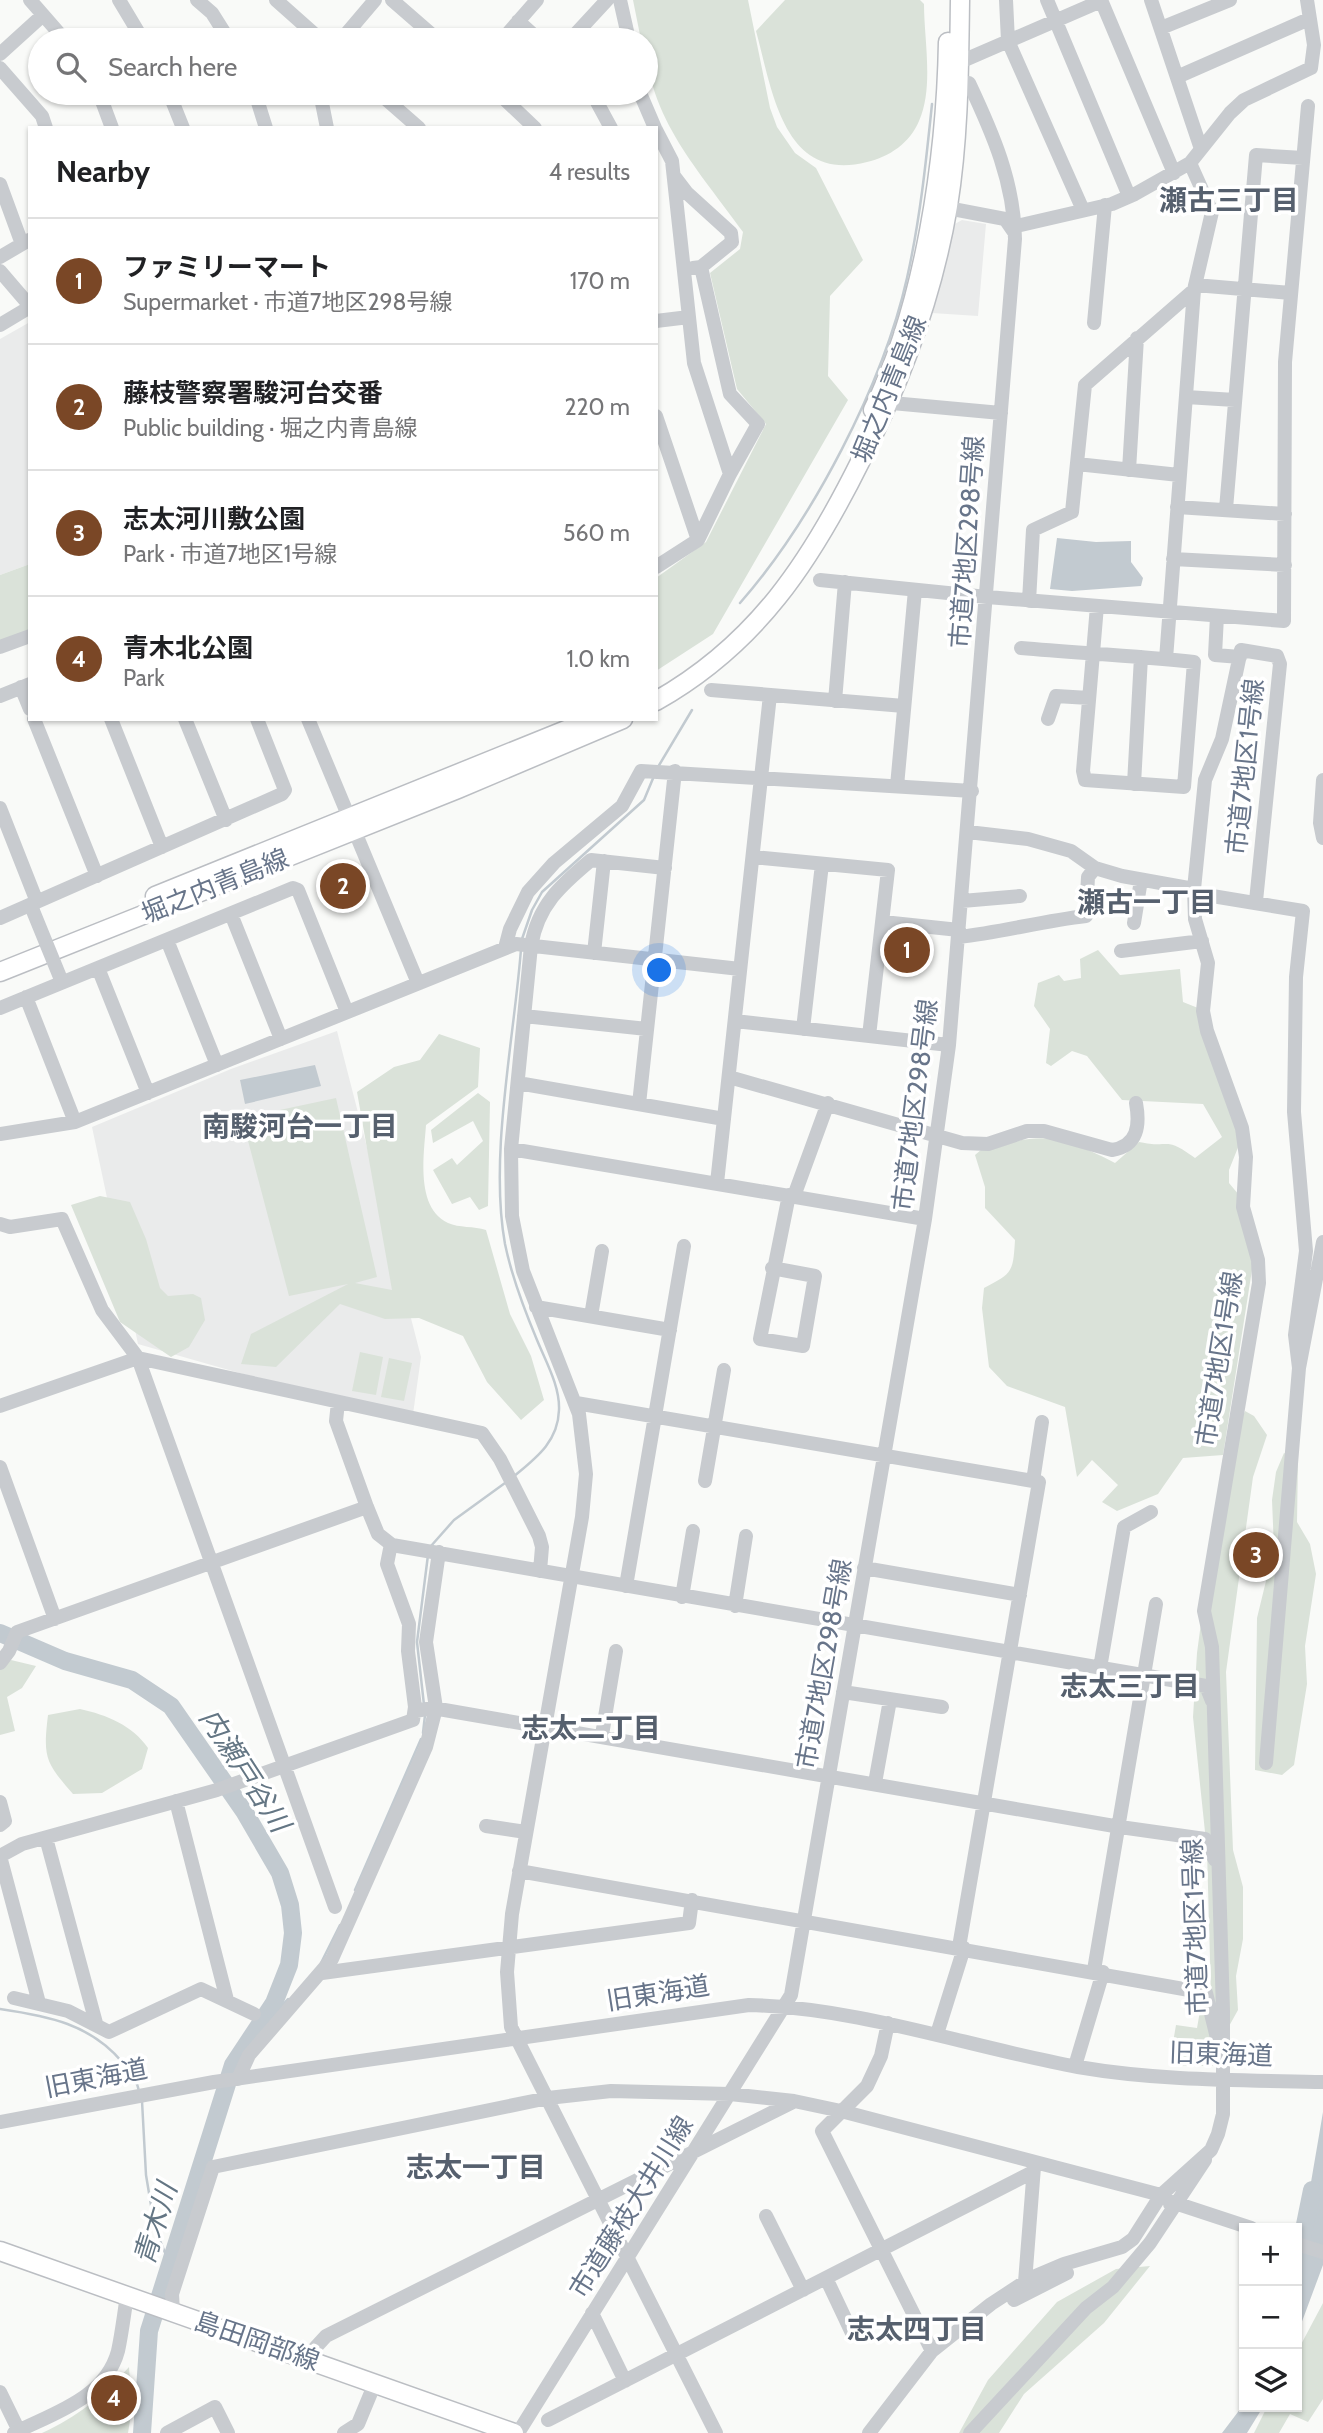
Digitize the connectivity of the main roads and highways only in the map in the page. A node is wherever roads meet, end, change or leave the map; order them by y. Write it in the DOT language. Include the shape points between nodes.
graph roads {
  1 [pos="949,0"];
  2 [pos="960,0"];
  3 [pos="940,207"];
  4 [pos="883,403"];
  5 [pos="658,688"];
  6 [pos="658,701"];
  7 [pos="588,721"];
  8 [pos="618,721"];
  9 [pos="350,824"];
  10 [pos="0,960"];
  11 [pos="0,972"];
  12 [pos="0,2251"];
  13 [pos="516,2433"];
  1 -- 3 [label="main road, 堀之内青島線"];
  2 -- 3 [label="main road, 堀之内青島線" via="960,106"];
  3 -- 4 [label="main road, 堀之内青島線"];
  4 -- 5 [label="main road, 堀之内青島線" via="782,577 716,647"];
  4 -- 6 [label="main road, 堀之内青島線" via="839,504 789,586 724,654"];
  7 -- 9 [label="main road, 堀之内青島線"];
  8 -- 9 [label="main road, 堀之内青島線"];
  9 -- 10 [label="main road, 堀之内青島線"];
  9 -- 11 [label="main road, 堀之内青島線"];
  12 -- 13 [label="main road, 島田岡部線"];
}
